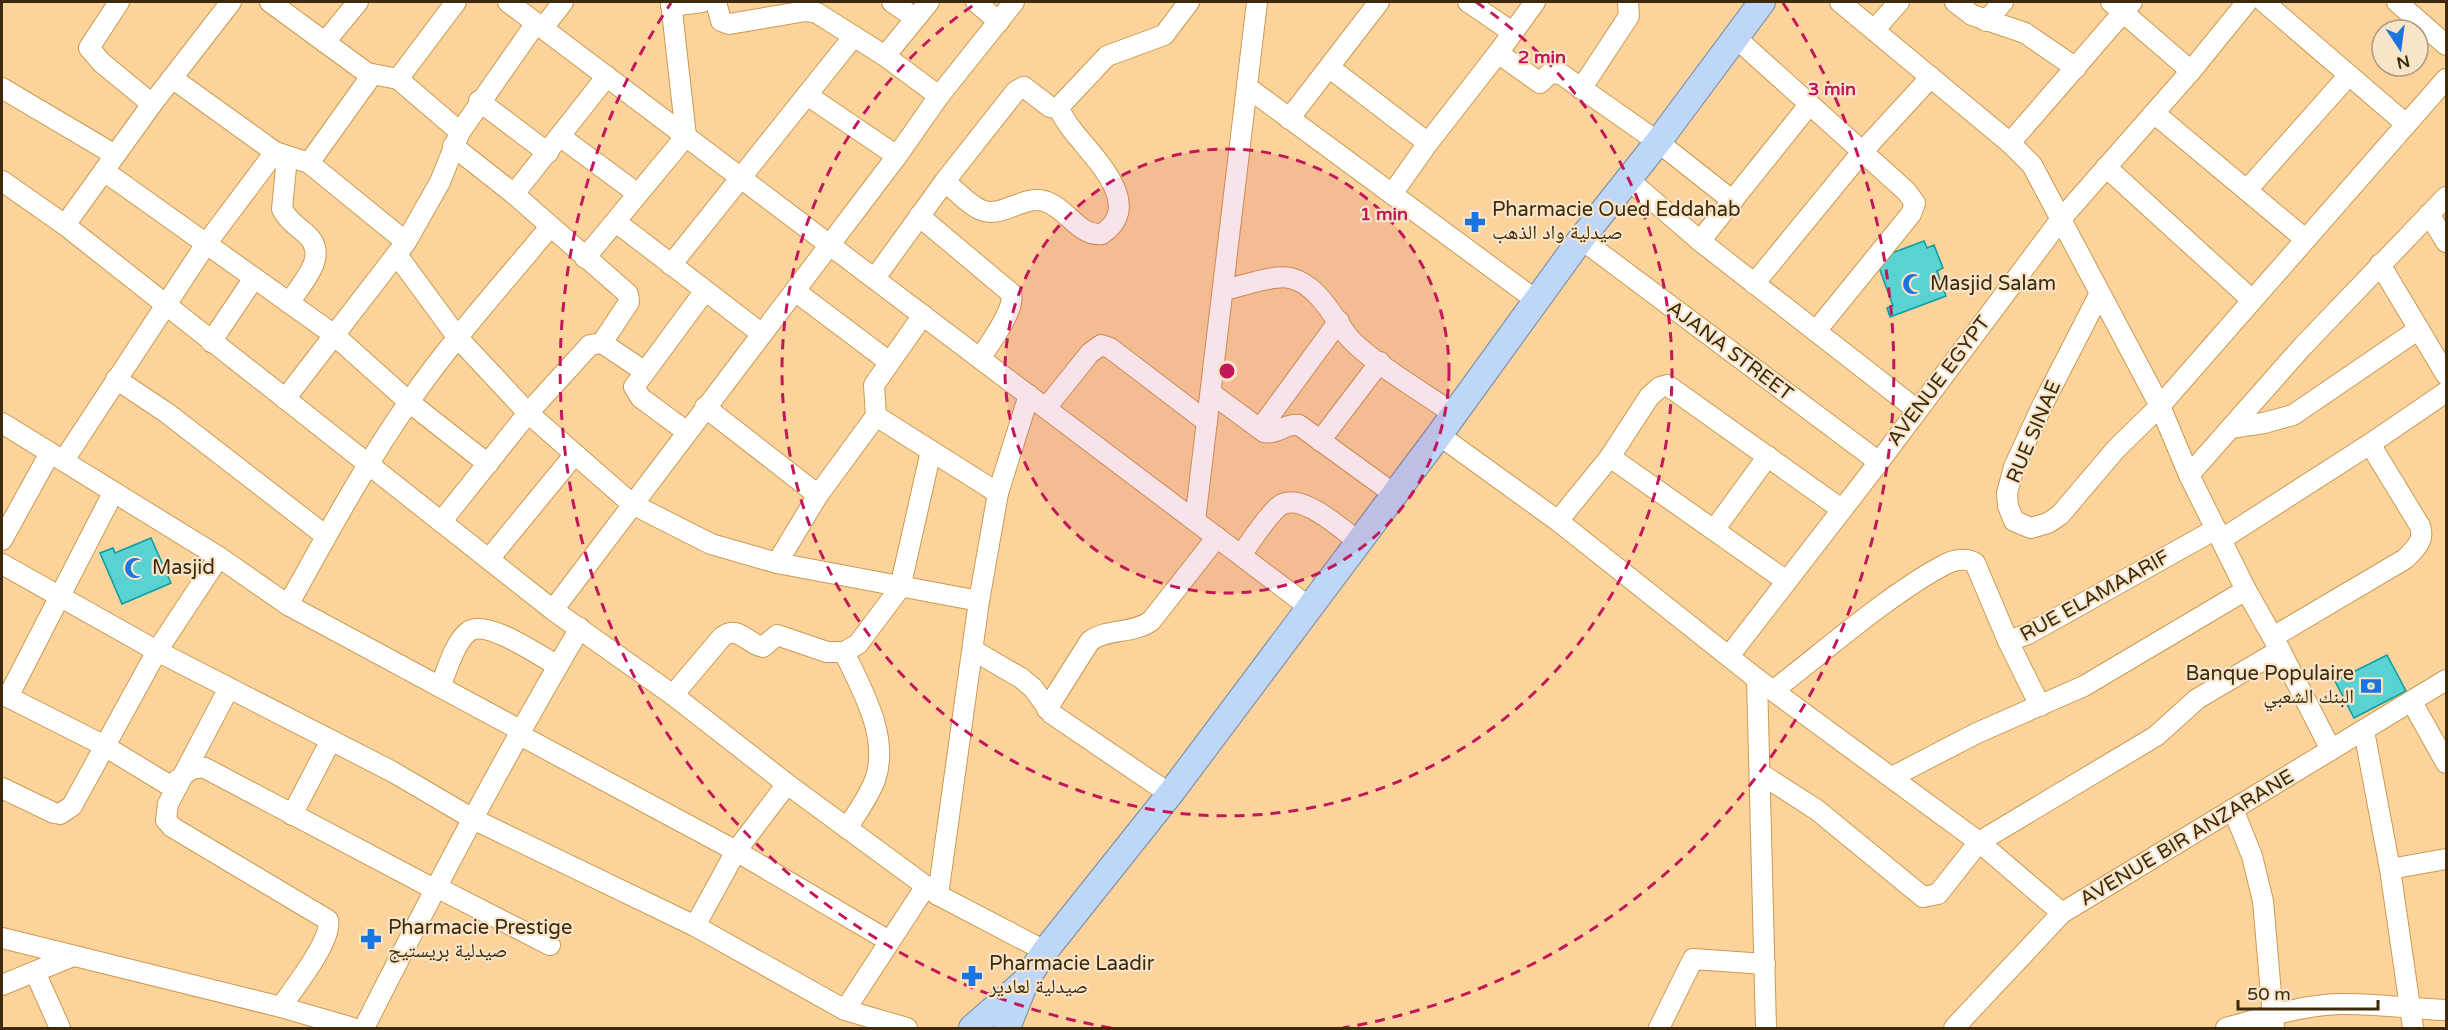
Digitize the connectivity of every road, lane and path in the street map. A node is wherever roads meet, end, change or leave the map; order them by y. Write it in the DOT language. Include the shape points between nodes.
graph roads {
  1 [pos="119,2"];
  2 [pos="231,2"];
  3 [pos="270,2"];
  4 [pos="358,2"];
  5 [pos="456,2"];
  6 [pos="508,2"];
  7 [pos="563,2"];
  8 [pos="702,2"];
  9 [pos="716,2"];
  10 [pos="892,2"];
  11 [pos="929,2"];
  12 [pos="976,2"];
  13 [pos="1014,2"];
  14 [pos="1189,2"];
  15 [pos="1257,2"];
  16 [pos="1379,2"];
  17 [pos="1468,2"];
  18 [pos="1535,2"];
  19 [pos="1628,2"];
  20 [pos="1762,2"];
  21 [pos="1840,2"];
  22 [pos="1899,2"];
  23 [pos="1955,2"];
  24 [pos="2003,2"];
  25 [pos="2247,2"];
  26 [pos="2264,2"];
  27 [pos="2397,2"];
  28 [pos="671,4"];
  29 [pos="2122,5"];
  30 [pos="915,18"];
  31 [pos="1986,21"];
  32 [pos="999,22"];
  33 [pos="539,25"];
  34 [pos="1874,30"];
  35 [pos="1512,32"];
  36 [pos="854,36"];
  37 [pos="1736,38"];
  38 [pos="325,42"];
  39 [pos="2446,45"];
  40 [pos="1498,53"];
  41 [pos="885,56"];
  42 [pos="1329,68"];
  43 [pos="2076,68"];
  44 [pos="2191,72"];
  45 [pos="372,75"];
  46 [pos="2349,75"];
  47 [pos="607,76"];
  48 [pos="1931,77"];
  49 [pos="172,78"];
  50 [pos="398,79"];
  51 [pos="2446,79"];
  52 [pos="2,87"];
  53 [pos="1247,87"];
  54 [pos="1581,89"];
  55 [pos="807,95"];
  56 [pos="939,96"];
  57 [pos="479,101"];
  58 [pos="152,104"];
  59 [pos="1809,105"];
  60 [pos="1058,108"];
  61 [pos="2154,113"];
  62 [pos="1289,118"];
  63 [pos="2406,124"];
  64 [pos="686,136"];
  65 [pos="561,137"];
  66 [pos="456,139"];
  67 [pos="1428,142"];
  68 [pos="1658,142"];
  69 [pos="2010,143"];
  70 [pos="1862,152"];
  71 [pos="548,153"];
  72 [pos="281,155"];
  73 [pos="897,156"];
  74 [pos="110,163"];
  75 [pos="309,163"];
  76 [pos="2106,167"];
  77 [pos="740,177"];
  78 [pos="1629,179"];
  79 [pos="2,180"];
  80 [pos="945,182"];
  81 [pos="2247,190"];
  82 [pos="514,194"];
  83 [pos="638,194"];
  84 [pos="1392,194"];
  85 [pos="2446,197"];
  86 [pos="1732,201"];
  87 [pos="2429,214"];
  88 [pos="920,216"];
  89 [pos="2061,219"];
  90 [pos="616,222"];
  91 [pos="64,225"];
  92 [pos="549,228"];
  93 [pos="1581,239"];
  94 [pos="2305,239"];
  95 [pos="1700,241"];
  96 [pos="2446,242"];
  97 [pos="206,244"];
  98 [pos="829,244"];
  99 [pos="401,248"];
  100 [pos="585,258"];
  101 [pos="2380,264"];
  102 [pos="671,265"];
  103 [pos="254,278"];
  104 [pos="875,278"];
  105 [pos="1754,284"];
  106 [pos="1223,290"];
  107 [pos="795,291"];
  108 [pos="704,292"];
  109 [pos="2099,296"];
  110 [pos="2252,300"];
  111 [pos="1537,301"];
  112 [pos="289,303"];
  113 [pos="165,305"];
  114 [pos="923,315"];
  115 [pos="1339,321"];
  116 [pos="2419,329"];
  117 [pos="1816,331"];
  118 [pos="333,334"];
  119 [pos="762,334"];
  120 [pos="458,338"];
  121 [pos="212,342"];
  122 [pos="602,343"];
  123 [pos="981,358"];
  124 [pos="888,361"];
  125 [pos="1380,362"];
  126 [pos="644,371"];
  127 [pos="2446,375"];
  128 [pos="116,379"];
  129 [pos="2446,392"];
  130 [pos="1210,393"];
  131 [pos="1029,395"];
  132 [pos="285,399"];
  133 [pos="409,402"];
  134 [pos="2160,406"];
  135 [pos="705,407"];
  136 [pos="1046,408"];
  137 [pos="1917,410"];
  138 [pos="528,413"];
  139 [pos="1454,414"];
  140 [pos="876,416"];
  141 [pos="1207,422"];
  142 [pos="2,423"];
  143 [pos="2231,428"];
  144 [pos="1260,429"];
  145 [pos="687,432"];
  146 [pos="1439,435"];
  147 [pos="1320,441"];
  148 [pos="2370,444"];
  149 [pos="931,451"];
  150 [pos="575,454"];
  151 [pos="1768,456"];
  152 [pos="57,457"];
  153 [pos="1610,457"];
  154 [pos="1879,462"];
  155 [pos="488,464"];
  156 [pos="369,467"];
  157 [pos="2189,475"];
  158 [pos="114,493"];
  159 [pos="998,493"];
  160 [pos="1395,494"];
  161 [pos="818,495"];
  162 [pos="632,504"];
  163 [pos="1841,509"];
  164 [pos="1195,520"];
  165 [pos="1558,521"];
  166 [pos="441,522"];
  167 [pos="1714,530"];
  168 [pos="2219,534"];
  169 [pos="326,536"];
  170 [pos="1217,537"];
  171 [pos="2,540"];
  172 [pos="1359,542"];
  173 [pos="1241,555"];
  174 [pos="219,557"];
  175 [pos="489,559"];
  176 [pos="777,563"];
  177 [pos="2,564"];
  178 [pos="1785,580"];
  179 [pos="900,588"];
  180 [pos="2246,590"];
  181 [pos="61,597"];
  182 [pos="979,602"];
  183 [pos="288,605"];
  184 [pos="1309,607"];
  185 [pos="553,610"];
  186 [pos="580,628"];
  187 [pos="2008,641"];
  188 [pos="2277,644"];
  189 [pos="973,650"];
  190 [pos="158,651"];
  191 [pos="844,652"];
  192 [pos="1729,656"];
  193 [pos="558,666"];
  194 [pos="1757,679"];
  195 [pos="2446,680"];
  196 [pos="440,687"];
  197 [pos="229,688"];
  198 [pos="1774,690"];
  199 [pos="673,695"];
  200 [pos="4,696"];
  201 [pos="2412,702"];
  202 [pos="2040,706"];
  203 [pos="1047,709"];
  204 [pos="2364,731"];
  205 [pos="519,732"];
  206 [pos="331,740"];
  207 [pos="103,745"];
  208 [pos="2331,750"];
  209 [pos="2446,763"];
  210 [pos="186,771"];
  211 [pos="1761,774"];
  212 [pos="1892,777"];
  213 [pos="787,784"];
  214 [pos="2,788"];
  215 [pos="1170,794"];
  216 [pos="2233,809"];
  217 [pos="292,815"];
  218 [pos="473,819"];
  219 [pos="847,828"];
  220 [pos="1979,842"];
  221 [pos="736,851"];
  222 [pos="2446,859"];
  223 [pos="2390,869"];
  224 [pos="435,888"];
  225 [pos="932,890"];
  226 [pos="2062,913"];
  227 [pos="695,926"];
  228 [pos="2,938"];
  229 [pos="889,941"];
  230 [pos="550,945"];
  231 [pos="1044,951"];
  232 [pos="73,956"];
  233 [pos="1765,964"];
  234 [pos="35,972"];
  235 [pos="1026,980"];
  236 [pos="2,985"];
  237 [pos="281,1007"];
  238 [pos="845,1010"];
  239 [pos="2446,1010"];
  240 [pos="2411,1019"];
  241 [pos="2273,1022"];
  242 [pos="60,1029"];
  243 [pos="353,1029"];
  244 [pos="364,1029"];
  245 [pos="907,1029"];
  246 [pos="972,1029"];
  247 [pos="1007,1029"];
  248 [pos="1659,1029"];
  249 [pos="1766,1029"];
  250 [pos="1954,1029"];
  251 [pos="2226,1029"];
  1 -- 58 [label="street" via="89,48"];
  2 -- 49 [label="street"];
  3 -- 38 [label="street"];
  4 -- 38 [label="street"];
  5 -- 50 [label="street"];
  6 -- 33 [label="street"];
  7 -- 33 [label="street"];
  8 -- 28 [label="street"];
  9 -- 36 [label="street" via="726,24 810,11"];
  10 -- 30 [label="street"];
  11 -- 30 [label="street"];
  12 -- 32 [label="street"];
  13 -- 32 [label="street"];
  14 -- 60 [label="street" via="1164,35 1107,56"];
  15 -- 53 [label="street"];
  16 -- 42 [label="street"];
  17 -- 35 [label="street"];
  18 -- 35 [label="street"];
  19 -- 54 [label="street" via="1629,15"];
  20 -- 37 [label="main road"];
  21 -- 34 [label="street"];
  22 -- 34 [label="street"];
  23 -- 31 [label="street"];
  24 -- 31 [label="street"];
  25 -- 44 [label="street, AVENUE EGYPT"];
  26 -- 46 [label="street"];
  27 -- 39 [label="street"];
  28 -- 64 [label="street"];
  29 -- 43 [label="street"];
  29 -- 44 [label="street"];
  30 -- 41 [label="street"];
  31 -- 43 [label="street" via="2025,33"];
  32 -- 56 [label="street"];
  33 -- 47 [label="street"];
  33 -- 57 [label="street"];
  34 -- 48 [label="street"];
  35 -- 40 [label="street"];
  36 -- 41 [label="street"];
  36 -- 55 [label="street"];
  37 -- 59 [label="street"];
  37 -- 68 [label="main road"];
  38 -- 45 [label="street"];
  40 -- 54 [label="street" via="1540,82 1557,72"];
  40 -- 67 [label="street"];
  41 -- 56 [label="street"];
  42 -- 62 [label="street"];
  42 -- 67 [label="street"];
  43 -- 69 [label="street"];
  44 -- 61 [label="street, AVENUE EGYPT"];
  45 -- 50 [label="street"];
  45 -- 75 [label="street"];
  46 -- 63 [label="street"];
  46 -- 81 [label="street"];
  47 -- 64 [label="street"];
  47 -- 65 [label="street"];
  48 -- 69 [label="street"];
  48 -- 70 [label="street"];
  49 -- 58 [label="street"];
  49 -- 72 [label="street"];
  50 -- 66 [label="street"];
  51 -- 63 [label="street"];
  52 -- 74 [label="street"];
  53 -- 62 [label="street"];
  53 -- 106 [label="street"];
  54 -- 68 [label="street"];
  55 -- 73 [label="street"];
  55 -- 77 [label="street"];
  56 -- 73 [label="street"];
  57 -- 66 [label="street"];
  57 -- 71 [label="street"];
  58 -- 74 [label="street"];
  59 -- 70 [label="street"];
  59 -- 86 [label="street"];
  60 -- 80 [label="street" via="1020,88"];
  60 -- 80 [label="street" via="1112,179 1118,210 1102,234 1088,233 1046,201 1026,201 983,211"];
  61 -- 76 [label="street, AVENUE EGYPT"];
  61 -- 81 [label="street"];
  62 -- 84 [label="street"];
  63 -- 94 [label="street"];
  64 -- 77 [label="street"];
  64 -- 83 [label="street"];
  65 -- 71 [label="street"];
  65 -- 83 [label="street"];
  66 -- 82 [label="street"];
  66 -- 99 [label="street" via="440,182"];
  67 -- 84 [label="street"];
  68 -- 78 [label="main road"];
  68 -- 86 [label="street"];
  69 -- 89 [label="street" via="2032,165"];
  70 -- 105 [label="street"];
  70 -- 117 [label="street" via="1906,191 1914,206"];
  71 -- 82 [label="street"];
  72 -- 75 [label="street"];
  72 -- 97 [label="street"];
  72 -- 112 [label="street" via="282,209 315,243 317,253"];
  73 -- 98 [label="street"];
  74 -- 91 [label="street"];
  74 -- 97 [label="street"];
  75 -- 99 [label="street"];
  76 -- 89 [label="street, AVENUE EGYPT"];
  76 -- 110 [label="street"];
  77 -- 98 [label="street"];
  77 -- 102 [label="street"];
  78 -- 93 [label="main road"];
  78 -- 95 [label="street"];
  79 -- 91 [label="street"];
  80 -- 88 [label="street"];
  81 -- 94 [label="street"];
  82 -- 92 [label="street"];
  83 -- 90 [label="street"];
  84 -- 111 [label="street"];
  85 -- 87 [label="street"];
  86 -- 95 [label="street"];
  87 -- 96 [label="street"];
  87 -- 101 [label="street"];
  88 -- 104 [label="street"];
  88 -- 123 [label="street" via="1011,293 1008,313"];
  89 -- 109 [label="street"];
  89 -- 137 [label="street, AVENUE EGYPT"];
  90 -- 100 [label="street"];
  90 -- 102 [label="street"];
  91 -- 113 [label="street"];
  92 -- 100 [label="street"];
  92 -- 120 [label="street"];
  93 -- 111 [label="main road"];
  93 -- 154 [label="street, AJANA STREET"];
  94 -- 110 [label="street"];
  95 -- 105 [label="street"];
  97 -- 103 [label="street"];
  97 -- 113 [label="street"];
  98 -- 104 [label="street"];
  98 -- 107 [label="street"];
  99 -- 118 [label="street"];
  99 -- 120 [label="street"];
  100 -- 122 [label="street" via="629,296"];
  101 -- 116 [label="street"];
  101 -- 143 [label="street"];
  102 -- 108 [label="street"];
  103 -- 112 [label="street"];
  103 -- 121 [label="street"];
  104 -- 114 [label="street"];
  105 -- 117 [label="street"];
  106 -- 115 [label="street" via="1280,277 1292,278"];
  106 -- 130 [label="street"];
  107 -- 119 [label="street"];
  107 -- 124 [label="street"];
  108 -- 119 [label="street"];
  108 -- 126 [label="street"];
  109 -- 134 [label="street"];
  109 -- 134 [label="street, RUE SINAE" via="2014,467 2007,493 2014,521 2031,528 2060,515"];
  110 -- 134 [label="street"];
  111 -- 139 [label="main road"];
  112 -- 118 [label="street"];
  113 -- 121 [label="street"];
  113 -- 128 [label="street"];
  114 -- 123 [label="street"];
  114 -- 124 [label="street"];
  115 -- 125 [label="street" via="1354,342"];
  115 -- 144 [label="street"];
  116 -- 127 [label="street"];
  116 -- 143 [label="street" via="2293,415"];
  117 -- 137 [label="street"];
  118 -- 132 [label="street"];
  118 -- 133 [label="street"];
  119 -- 135 [label="street"];
  120 -- 133 [label="street"];
  120 -- 138 [label="street"];
  121 -- 132 [label="street"];
  122 -- 126 [label="street"];
  122 -- 138 [label="street" via="590,345"];
  123 -- 131 [label="street"];
  124 -- 140 [label="street" via="874,385"];
  125 -- 139 [label="street"];
  125 -- 147 [label="street"];
  126 -- 145 [label="street" via="634,384 635,392"];
  128 -- 152 [label="street"];
  128 -- 169 [label="street" via="167,413"];
  129 -- 148 [label="street, RUE ELAMAARIF"];
  130 -- 141 [label="street"];
  130 -- 144 [label="street"];
  131 -- 136 [label="street"];
  131 -- 159 [label="street"];
  132 -- 156 [label="street"];
  133 -- 155 [label="street"];
  133 -- 156 [label="street"];
  134 -- 157 [label="street"];
  135 -- 145 [label="street"];
  135 -- 161 [label="street"];
  136 -- 141 [label="street" via="1101,345"];
  136 -- 164 [label="street"];
  137 -- 154 [label="street, AVENUE EGYPT"];
  138 -- 150 [label="street"];
  138 -- 155 [label="street"];
  139 -- 146 [label="main road"];
  140 -- 149 [label="street"];
  140 -- 161 [label="street"];
  141 -- 164 [label="street"];
  142 -- 152 [label="street"];
  143 -- 157 [label="street"];
  144 -- 147 [label="street" via="1271,433 1286,425 1296,425"];
  145 -- 162 [label="street"];
  146 -- 160 [label="main road"];
  146 -- 165 [label="street"];
  147 -- 160 [label="street"];
  148 -- 168 [label="street, RUE ELAMAARIF"];
  148 -- 188 [label="street" via="2420,526 2421,542 2405,559"];
  149 -- 159 [label="street"];
  149 -- 179 [label="street"];
  150 -- 162 [label="street"];
  150 -- 175 [label="street"];
  151 -- 153 [label="street" via="1667,385 1649,397"];
  151 -- 163 [label="street"];
  151 -- 167 [label="street"];
  152 -- 158 [label="street"];
  152 -- 171 [label="street"];
  153 -- 165 [label="street"];
  153 -- 167 [label="street"];
  154 -- 163 [label="street, AVENUE EGYPT"];
  155 -- 166 [label="street"];
  156 -- 166 [label="street"];
  156 -- 169 [label="street"];
  157 -- 168 [label="street"];
  158 -- 174 [label="street"];
  158 -- 181 [label="street"];
  159 -- 182 [label="street"];
  160 -- 172 [label="main road"];
  161 -- 176 [label="street"];
  162 -- 176 [label="street" via="711,544"];
  162 -- 185 [label="street"];
  163 -- 178 [label="street, AVENUE EGYPT"];
  164 -- 170 [label="street"];
  165 -- 192 [label="street"];
  166 -- 175 [label="street"];
  167 -- 178 [label="street"];
  168 -- 180 [label="street"];
  168 -- 187 [label="street, RUE ELAMAARIF"];
  169 -- 183 [label="street"];
  170 -- 173 [label="street"];
  170 -- 203 [label="street" via="1151,621 1090,641"];
  172 -- 173 [label="street" via="1305,504 1294,501 1278,507"];
  172 -- 184 [label="main road"];
  173 -- 184 [label="street"];
  174 -- 183 [label="street"];
  174 -- 190 [label="street"];
  175 -- 185 [label="street"];
  176 -- 179 [label="street"];
  177 -- 181 [label="street"];
  178 -- 192 [label="street, AVENUE EGYPT"];
  179 -- 182 [label="street"];
  179 -- 191 [label="street" via="858,644"];
  180 -- 188 [label="street"];
  180 -- 202 [label="street" via="2084,686"];
  181 -- 190 [label="street"];
  181 -- 200 [label="street"];
  182 -- 189 [label="street"];
  183 -- 196 [label="street"];
  184 -- 215 [label="main road"];
  185 -- 186 [label="street"];
  186 -- 193 [label="street"];
  186 -- 199 [label="street"];
  187 -- 198 [label="street, RUE ELAMAARIF" via="1978,568 1971,560 1958,560 1897,597"];
  187 -- 202 [label="street"];
  188 -- 208 [label="street"];
  188 -- 220 [label="street" via="2206,693 2156,736"];
  189 -- 203 [label="street" via="1027,682"];
  189 -- 225 [label="street"];
  190 -- 197 [label="street"];
  190 -- 207 [label="street"];
  191 -- 199 [label="street" via="812,648 782,635 763,647 730,632"];
  191 -- 219 [label="street" via="870,708 878,756 875,779"];
  192 -- 194 [label="street"];
  193 -- 196 [label="street" via="494,631 477,628 465,636"];
  193 -- 205 [label="street"];
  194 -- 198 [label="street"];
  194 -- 211 [label="street"];
  195 -- 201 [label="street, AVENUE BIR ANZARANE"];
  196 -- 205 [label="street"];
  197 -- 206 [label="street"];
  197 -- 210 [label="street"];
  198 -- 212 [label="street"];
  199 -- 213 [label="street"];
  200 -- 207 [label="street"];
  201 -- 204 [label="street, AVENUE BIR ANZARANE"];
  201 -- 209 [label="street"];
  202 -- 212 [label="street"];
  203 -- 215 [label="street"];
  204 -- 208 [label="street, AVENUE BIR ANZARANE"];
  204 -- 223 [label="street"];
  205 -- 218 [label="street"];
  205 -- 221 [label="street"];
  206 -- 217 [label="street"];
  206 -- 218 [label="street"];
  207 -- 210 [label="street" via="166,784 175,783"];
  207 -- 214 [label="street" via="74,803 60,814"];
  208 -- 216 [label="street, AVENUE BIR ANZARANE"];
  210 -- 217 [label="street" via="205,768"];
  210 -- 237 [label="street" via="166,808 169,825 328,920 329,929 322,945"];
  211 -- 220 [label="street" via="1817,810 1923,897 1938,894"];
  211 -- 233 [label="street"];
  212 -- 220 [label="street"];
  213 -- 219 [label="street"];
  213 -- 221 [label="street"];
  215 -- 231 [label="main road"];
  216 -- 226 [label="street, AVENUE BIR ANZARANE"];
  216 -- 241 [label="street" via="2258,878"];
  217 -- 224 [label="street"];
  218 -- 224 [label="street"];
  218 -- 227 [label="street"];
  219 -- 225 [label="street"];
  220 -- 226 [label="street"];
  221 -- 227 [label="street"];
  221 -- 229 [label="street"];
  222 -- 223 [label="street"];
  223 -- 240 [label="street"];
  224 -- 230 [label="street"];
  224 -- 244 [label="street"];
  225 -- 229 [label="street"];
  225 -- 231 [label="street"];
  226 -- 250 [label="street, AVENUE BIR ANZARANE"];
  227 -- 238 [label="street"];
  228 -- 232 [label="street"];
  229 -- 238 [label="street"];
  231 -- 235 [label="main road"];
  232 -- 234 [label="street"];
  232 -- 237 [label="street"];
  233 -- 248 [label="street" via="1693,959"];
  233 -- 249 [label="street"];
  234 -- 236 [label="street"];
  234 -- 242 [label="street"];
  235 -- 246 [label="main road"];
  235 -- 247 [label="main road"];
  237 -- 243 [label="street"];
  238 -- 245 [label="street"];
  239 -- 240 [label="street"];
  240 -- 241 [label="street" via="2339,1004 2312,1006"];
  241 -- 251 [label="street"];
}
